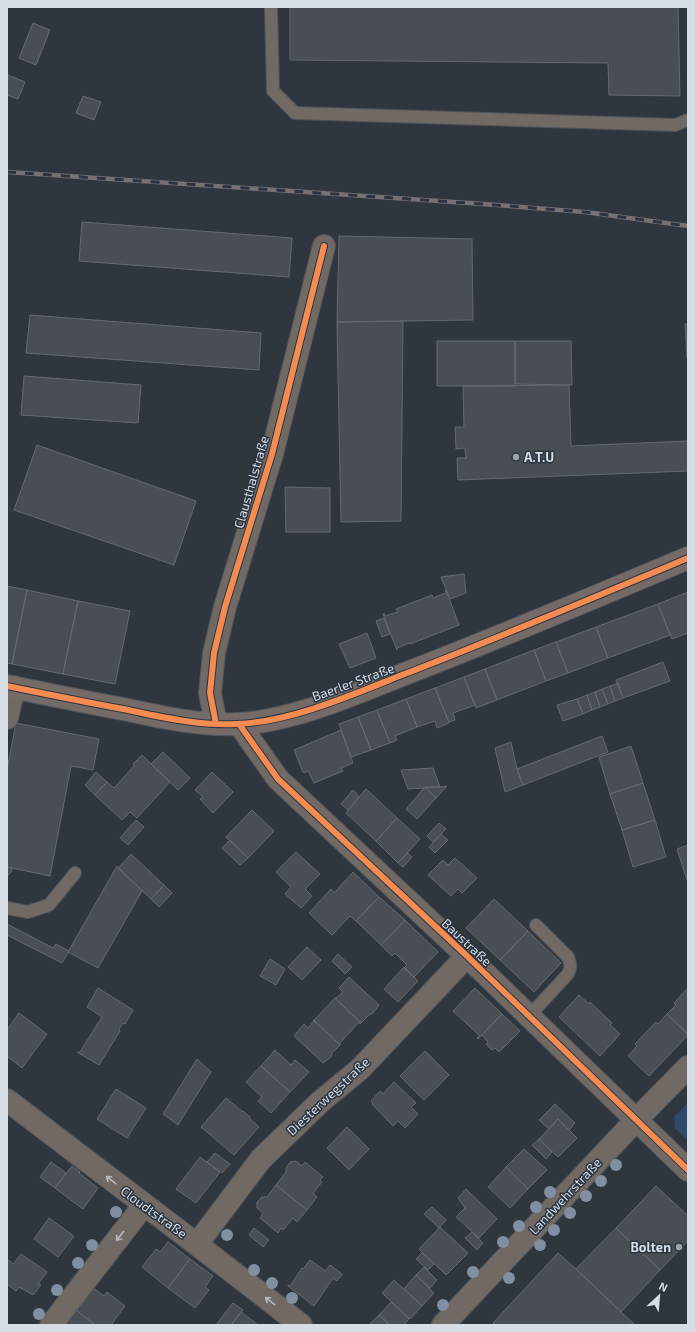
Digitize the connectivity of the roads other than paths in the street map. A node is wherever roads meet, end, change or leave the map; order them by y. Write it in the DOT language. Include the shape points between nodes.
graph roads {
  1 [pos="271,7"];
  2 [pos="688,120"];
  3 [pos="324,246"];
  4 [pos="688,558"];
  5 [pos="10,686"];
  6 [pos="7,718"];
  7 [pos="216,724"];
  8 [pos="239,724"];
  9 [pos="75,873"];
  10 [pos="7,908"];
  11 [pos="536,925"];
  12 [pos="467,956"];
  13 [pos="529,1016"];
  14 [pos="688,1067"];
  15 [pos="7,1100"];
  16 [pos="637,1119"];
  17 [pos="688,1170"];
  18 [pos="144,1205"];
  19 [pos="197,1244"];
  20 [pos="51,1325"];
  21 [pos="301,1325"];
  22 [pos="442,1325"];
  1 -- 2 [label="lane" via="273,90 295,113 674,125"];
  3 -- 7 [label="street, Clausthalstraße" via="272,454 225,607 214,653 210,693"];
  4 -- 8 [label="main road, Baerler Straße" via="491,641 367,689 275,720"];
  5 -- 6 [label="street"];
  5 -- 7 [label="main road, Baerler Straße" via="167,718"];
  7 -- 8 [label="main road, Baerler Straße"];
  8 -- 12 [label="street, Baustraße" via="278,779"];
  9 -- 10 [label="lane" via="49,905 28,912"];
  11 -- 13 [label="lane" via="568,957 571,968"];
  12 -- 13 [label="street, Baustraße"];
  12 -- 19 [label="street, Diesterwegstraße" via="360,1069 320,1102 261,1159"];
  13 -- 16 [label="street, Baustraße"];
  14 -- 16 [label="street, Landwehrstraße"];
  18 -- 15 [label="street, Cloudtstraße, one-way"];
  16 -- 17 [label="street, Baustraße"];
  16 -- 22 [label="street, Landwehrstraße"];
  18 -- 19 [label="street, Cloudtstraße"];
  18 -- 20 [label="street, one-way"];
  21 -- 19 [label="street, Cloudtstraße, one-way"];
}
